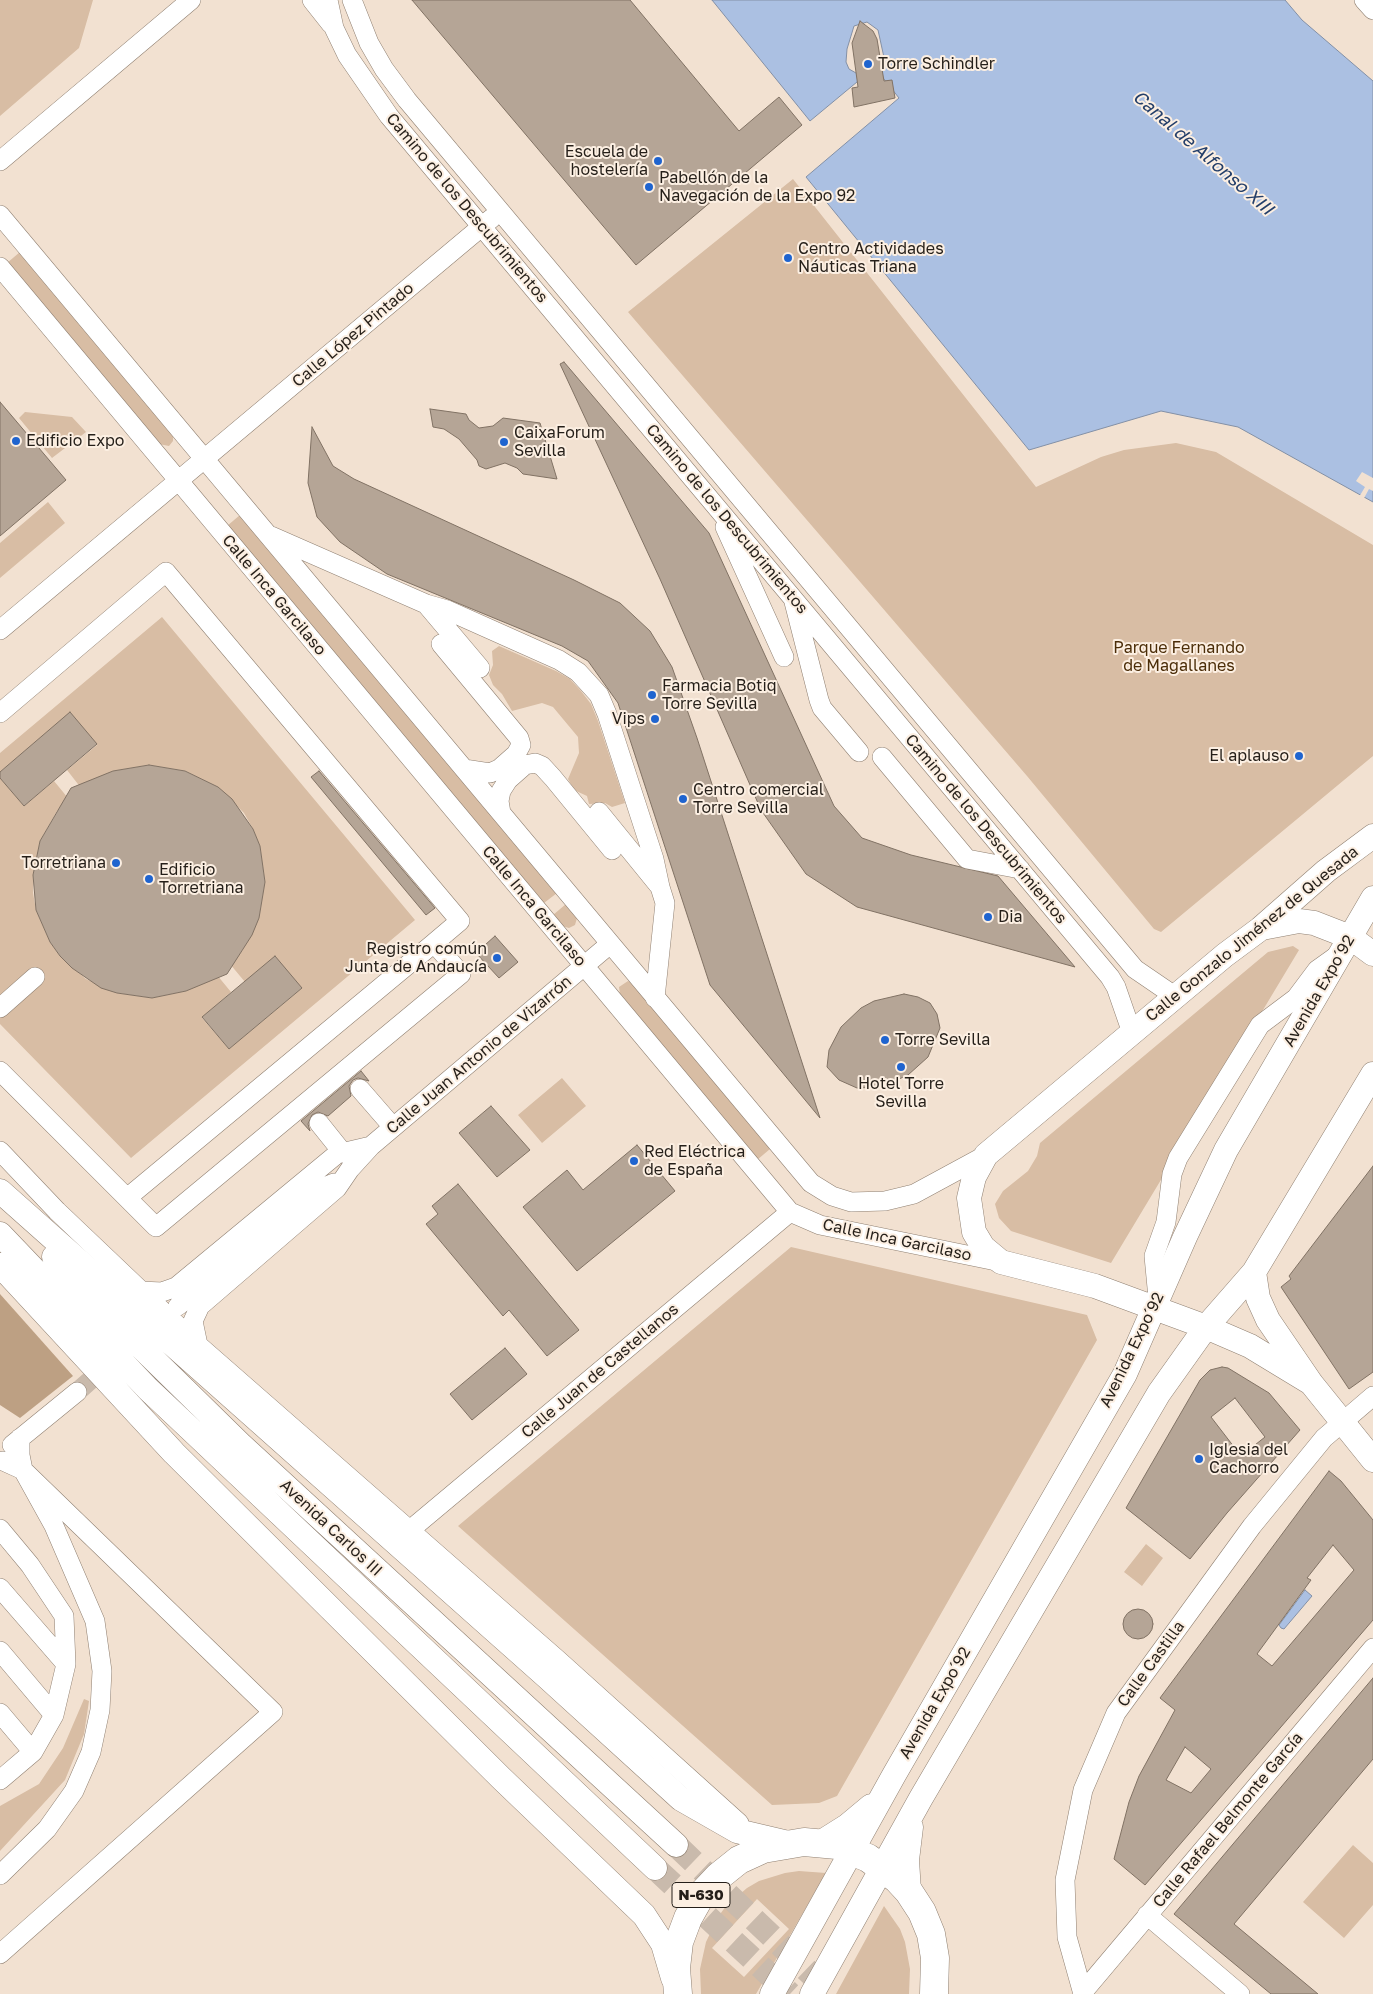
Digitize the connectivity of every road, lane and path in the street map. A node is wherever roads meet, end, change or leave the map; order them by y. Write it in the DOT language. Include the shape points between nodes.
graph roads {
  1 [pos="191,0"];
  2 [pos="312,0"];
  3 [pos="328,0"];
  4 [pos="352,0"];
  5 [pos="1364,0"];
  6 [pos="1373,10"];
  7 [pos="334,28"];
  8 [pos="0,161"];
  9 [pos="500,211"];
  10 [pos="0,215"];
  11 [pos="482,226"];
  12 [pos="0,268"];
  13 [pos="204,459"];
  14 [pos="178,481"];
  15 [pos="714,503"];
  16 [pos="267,534"];
  17 [pos="793,598"];
  18 [pos="426,604"];
  19 [pos="0,630"];
  20 [pos="440,644"];
  21 [pos="784,657"];
  22 [pos="480,668"];
  23 [pos="0,713"];
  24 [pos="859,752"];
  25 [pos="882,757"];
  26 [pos="464,769"];
  27 [pos="600,812"];
  28 [pos="501,813"];
  29 [pos="1373,836"];
  30 [pos="612,850"];
  31 [pos="1020,869"];
  32 [pos="660,887"];
  33 [pos="1373,898"];
  34 [pos="1260,929"];
  35 [pos="434,943"];
  36 [pos="610,944"];
  37 [pos="1346,945"];
  38 [pos="1373,954"];
  39 [pos="584,966"];
  40 [pos="35,978"];
  41 [pos="1176,997"];
  42 [pos="655,998"];
  43 [pos="0,1008"];
  44 [pos="1132,1033"];
  45 [pos="0,1071"];
  46 [pos="1373,1074"];
  47 [pos="352,1079"];
  48 [pos="310,1113"];
  49 [pos="393,1127"];
  50 [pos="0,1151"];
  51 [pos="986,1155"];
  52 [pos="347,1161"];
  53 [pos="0,1191"];
  54 [pos="0,1198"];
  55 [pos="127,1198"];
  56 [pos="790,1212"];
  57 [pos="0,1234"];
  58 [pos="1001,1262"];
  59 [pos="0,1264"];
  60 [pos="1254,1272"];
  61 [pos="140,1291"];
  62 [pos="1156,1303"];
  63 [pos="178,1306"];
  64 [pos="1206,1327"];
  65 [pos="198,1345"];
  66 [pos="1311,1384"];
  67 [pos="77,1392"];
  68 [pos="1373,1396"];
  69 [pos="1342,1421"];
  70 [pos="20,1438"];
  71 [pos="2,1456"];
  72 [pos="1373,1460"];
  73 [pos="23,1470"];
  74 [pos="0,1529"];
  75 [pos="410,1530"];
  76 [pos="0,1588"];
  77 [pos="1373,1648"];
  78 [pos="0,1651"];
  79 [pos="66,1664"];
  80 [pos="0,1713"];
  81 [pos="54,1715"];
  82 [pos="33,1752"];
  83 [pos="1,1778"];
  84 [pos="882,1797"];
  85 [pos="912,1814"];
  86 [pos="775,1841"];
  87 [pos="820,1843"];
  88 [pos="676,1845"];
  89 [pos="852,1850"];
  90 [pos="883,1867"];
  91 [pos="655,1868"];
  92 [pos="0,1875"];
  93 [pos="909,1892"];
  94 [pos="1148,1916"];
  95 [pos="0,1954"];
  96 [pos="936,1990"];
  97 [pos="1083,1993"];
  98 [pos="678,1994"];
  99 [pos="772,1994"];
  100 [pos="812,1994"];
  101 [pos="1240,1994"];
  1 -- 8 [label="street"];
  2 -- 7 [label="street"];
  3 -- 7 [label="street, Camino de los Descubrimientos"];
  4 -- 9 [label="street, Camino de los Descubrimientos" via="369,43 384,69"];
  5 -- 6 [label="street"];
  7 -- 11 [label="street, Camino de los Descubrimientos" via="365,84"];
  9 -- 11 [label="street, Calle López Pintado"];
  9 -- 41 [label="street, Camino de los Descubrimientos" via="1135,969"];
  10 -- 13 [label="street, Calle Inca Garcilaso"];
  11 -- 13 [label="street, Calle López Pintado"];
  11 -- 15 [label="street, Camino de los Descubrimientos"];
  12 -- 14 [label="street, Calle Inca Garcilaso"];
  13 -- 14 [label="street, Calle López Pintado"];
  13 -- 16 [label="street, Calle Inca Garcilaso"];
  14 -- 19 [label="street, Calle López Pintado"];
  14 -- 39 [label="street, Calle Inca Garcilaso"];
  15 -- 17 [label="street, Camino de los Descubrimientos"];
  15 -- 21 [label="street"];
  16 -- 18 [label="street"];
  16 -- 26 [label="street, Calle Inca Garcilaso"];
  17 -- 24 [label="street" via="818,700"];
  17 -- 31 [label="street, Camino de los Descubrimientos"];
  18 -- 22 [label="street"];
  18 -- 32 [label="street" via="447,610 560,660 591,684 607,714"];
  20 -- 26 [label="street" via="520,738 521,746 516,754 499,769 490,773"];
  23 -- 35 [label="street" via="166,572 460,921"];
  25 -- 31 [label="street" via="967,859"];
  26 -- 28 [label="street, Calle Inca Garcilaso"];
  27 -- 32 [label="street"];
  28 -- 30 [label="street" via="501,791 508,780 525,766 535,763 553,778"];
  28 -- 36 [label="street, Calle Inca Garcilaso"];
  29 -- 34 [label="main road, Calle Gonzalo Jiménez de Quesada" via="1326,870"];
  31 -- 44 [label="street, Camino de los Descubrimientos" via="1112,980"];
  32 -- 42 [label="street" via="665,903"];
  33 -- 37 [label="main road, Avenida Expo´92"];
  34 -- 37 [label="main road" via="1299,921 1329,927"];
  34 -- 41 [label="main road, Calle Gonzalo Jiménez de Quesada"];
  35 -- 47 [label="street" via="461,974"];
  35 -- 55 [label="street"];
  36 -- 39 [label="street, Calle Juan Antonio de Vizarrón"];
  36 -- 42 [label="street, Calle Inca Garcilaso"];
  37 -- 38 [label="main road"];
  37 -- 62 [label="main road, Avenida Expo´92" via="1226,1150"];
  37 -- 62 [label="street" via="1317,970 1296,998 1260,1025 1178,1158 1172,1174 1166,1222 1154,1256"];
  39 -- 49 [label="street, Calle Juan Antonio de Vizarrón"];
  39 -- 56 [label="street, Calle Inca Garcilaso"];
  40 -- 43 [label="street"];
  41 -- 44 [label="main road, Calle Gonzalo Jiménez de Quesada"];
  42 -- 51 [label="street, Calle Inca Garcilaso" via="811,1183 832,1196 851,1202 885,1201 907,1196"];
  44 -- 51 [label="main road, Calle Gonzalo Jiménez de Quesada"];
  45 -- 55 [label="street"];
  46 -- 60 [label="main road"];
  47 -- 48 [label="street"];
  47 -- 49 [label="street"];
  48 -- 52 [label="street"];
  48 -- 55 [label="street" via="156,1227"];
  49 -- 52 [label="street, Calle Juan Antonio de Vizarrón"];
  50 -- 61 [label="street"];
  51 -- 58 [label="main road" via="974,1177 969,1213 974,1232 983,1247"];
  52 -- 61 [label="street, Calle Juan Antonio de Vizarrón" via="337,1154 176,1287 162,1292"];
  52 -- 63 [label="street" via="333,1184 312,1192"];
  52 -- 65 [label="street, Calle Juan Antonio de Vizarrón" via="338,1188 200,1306 193,1321"];
  53 -- 86 [label="main road" via="681,1799 736,1831"];
  54 -- 88 [label="main road, Avenida Carlos III" via="94,1301 240,1444"];
  56 -- 58 [label="street, Calle Inca Garcilaso" via="820,1225"];
  56 -- 75 [label="street, Calle Juan de Castellanos"];
  57 -- 91 [label="main road, Avenida Carlos III" via="148,1389"];
  58 -- 62 [label="main road, Calle Inca Garcilaso"];
  59 -- 98 [label="main road" via="174,1454 473,1752 644,1915 663,1944"];
  60 -- 64 [label="main road"];
  60 -- 66 [label="main road" via="1258,1298 1268,1320"];
  61 -- 65 [label="street"];
  62 -- 64 [label="main road, Calle Inca Garcilaso"];
  62 -- 84 [label="main road, Avenida Expo´92" via="1121,1381"];
  64 -- 66 [label="main road, Calle Inca Garcilaso" via="1250,1346"];
  64 -- 85 [label="main road" via="1159,1393"];
  65 -- 75 [label="street"];
  66 -- 69 [label="main road"];
  67 -- 70 [label="street"];
  68 -- 69 [label="street, Calle Castilla"];
  69 -- 72 [label="main road"];
  69 -- 97 [label="street, Calle Castilla" via="1324,1438 1252,1526 1116,1713 1083,1790 1065,1880 1067,1937"];
  70 -- 71 [label="street"];
  70 -- 73 [label="street"];
  71 -- 73 [label="street"];
  73 -- 92 [label="street" via="54,1526 95,1621 102,1671 100,1710 90,1752 74,1791 47,1829"];
  73 -- 95 [label="street" via="273,1712"];
  74 -- 79 [label="street" via="30,1565 64,1616"];
  75 -- 86 [label="street" via="720,1808"];
  76 -- 79 [label="street"];
  77 -- 94 [label="street, Calle Rafael Belmonte García"];
  78 -- 81 [label="street"];
  79 -- 81 [label="street"];
  80 -- 82 [label="street"];
  81 -- 82 [label="street"];
  82 -- 83 [label="street"];
  84 -- 87 [label="main road"];
  84 -- 89 [label="main road, Avenida Expo´92"];
  85 -- 90 [label="main road"];
  85 -- 93 [label="main road" via="907,1860"];
  86 -- 87 [label="highway, N-630"];
  86 -- 98 [label="highway, N-630" via="739,1860 701,1895 679,1942"];
  87 -- 89 [label="highway, N-630"];
  89 -- 90 [label="highway, N-630"];
  89 -- 99 [label="main road, Avenida Expo´92"];
  90 -- 93 [label="highway, N-630"];
  90 -- 100 [label="main road"];
  93 -- 96 [label="highway, N-630" via="931,1934"];
  94 -- 97 [label="street, Calle Rafael Belmonte García"];
  94 -- 101 [label="street"];
}
